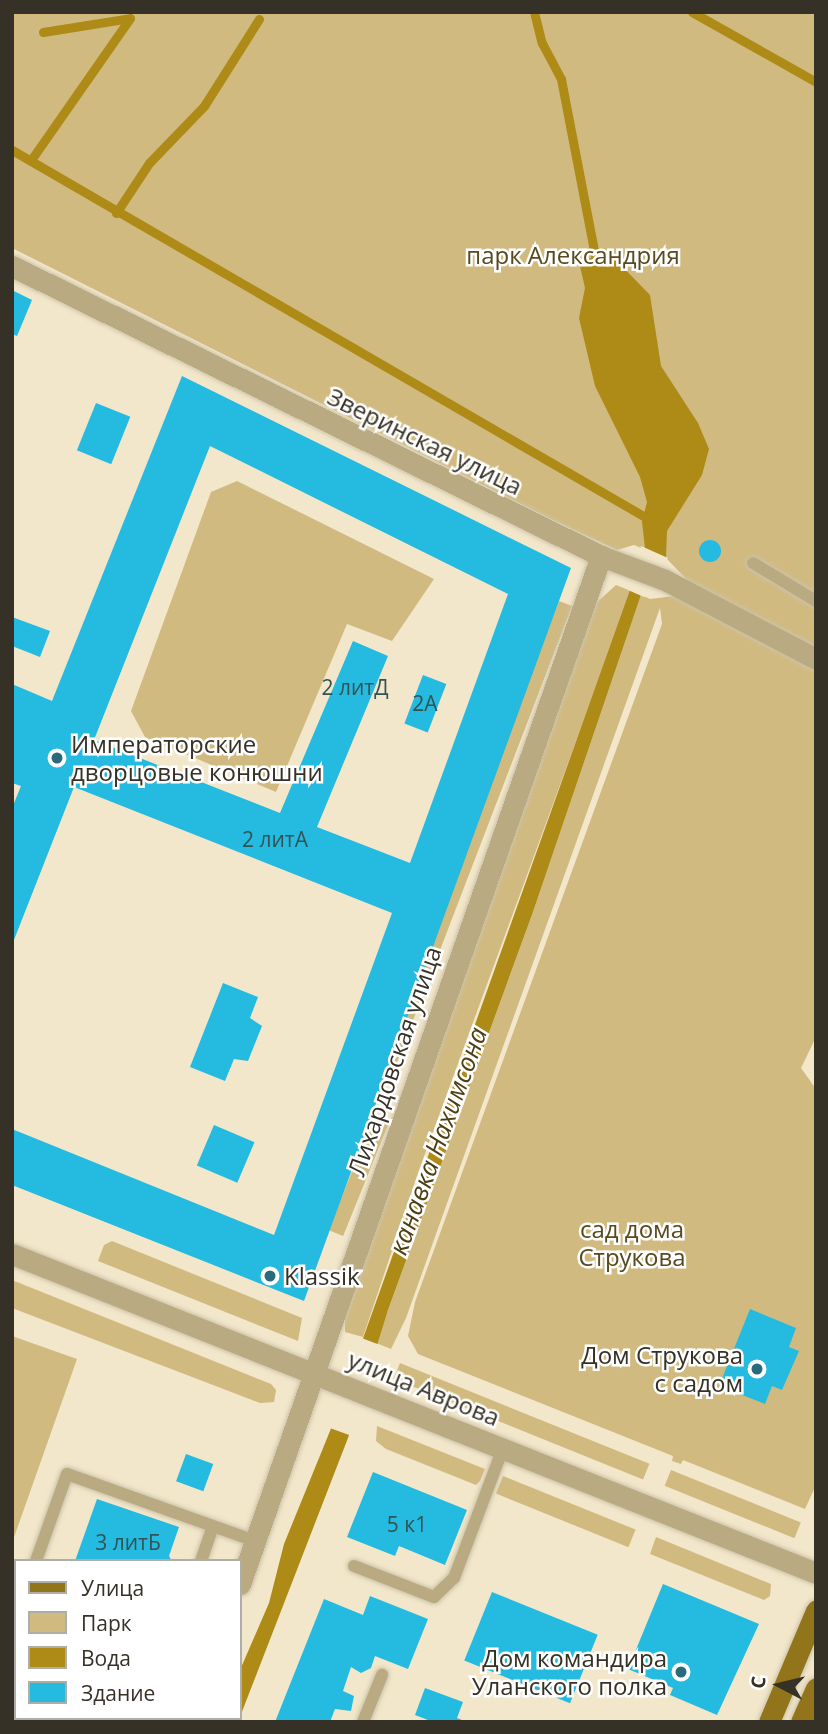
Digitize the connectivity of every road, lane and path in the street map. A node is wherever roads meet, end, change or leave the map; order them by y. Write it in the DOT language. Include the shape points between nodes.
graph roads {
  1 [pos="12,266"];
  2 [pos="601,556"];
  3 [pos="753,563"];
  4 [pos="816,601"];
  5 [pos="816,659"];
  6 [pos="12,1254"];
  7 [pos="322,1376"];
  8 [pos="503,1448"];
  9 [pos="213,1527"];
  10 [pos="255,1541"];
  11 [pos="37,1559"];
  12 [pos="202,1559"];
  13 [pos="354,1566"];
  14 [pos="816,1573"];
  15 [pos="242,1578"];
  16 [pos="816,1611"];
  17 [pos="382,1675"];
  18 [pos="816,1688"];
  19 [pos="363,1722"];
  20 [pos="769,1722"];
  21 [pos="801,1722"];
  1 -- 2 [label="street, Зверинская улица"];
  2 -- 5 [label="street, Зверинская улица" via="659,578"];
  2 -- 7 [label="street, Лихардовская улица"];
  3 -- 4 [label="lane"];
  6 -- 7 [label="street, улица Аврова"];
  7 -- 8 [label="street, улица Аврова"];
  7 -- 10 [label="street, Лихардовская улица"];
  8 -- 13 [label="lane" via="454,1578 434,1597"];
  8 -- 14 [label="street, улица Аврова"];
  9 -- 10 [label="lane"];
  9 -- 11 [label="lane" via="67,1474"];
  9 -- 12 [label="lane"];
  10 -- 15 [label="street, Лихардовская улица"];
  16 -- 20 [label="main road"];
  17 -- 19 [label="lane"];
  18 -- 21 [label="main road"];
}
